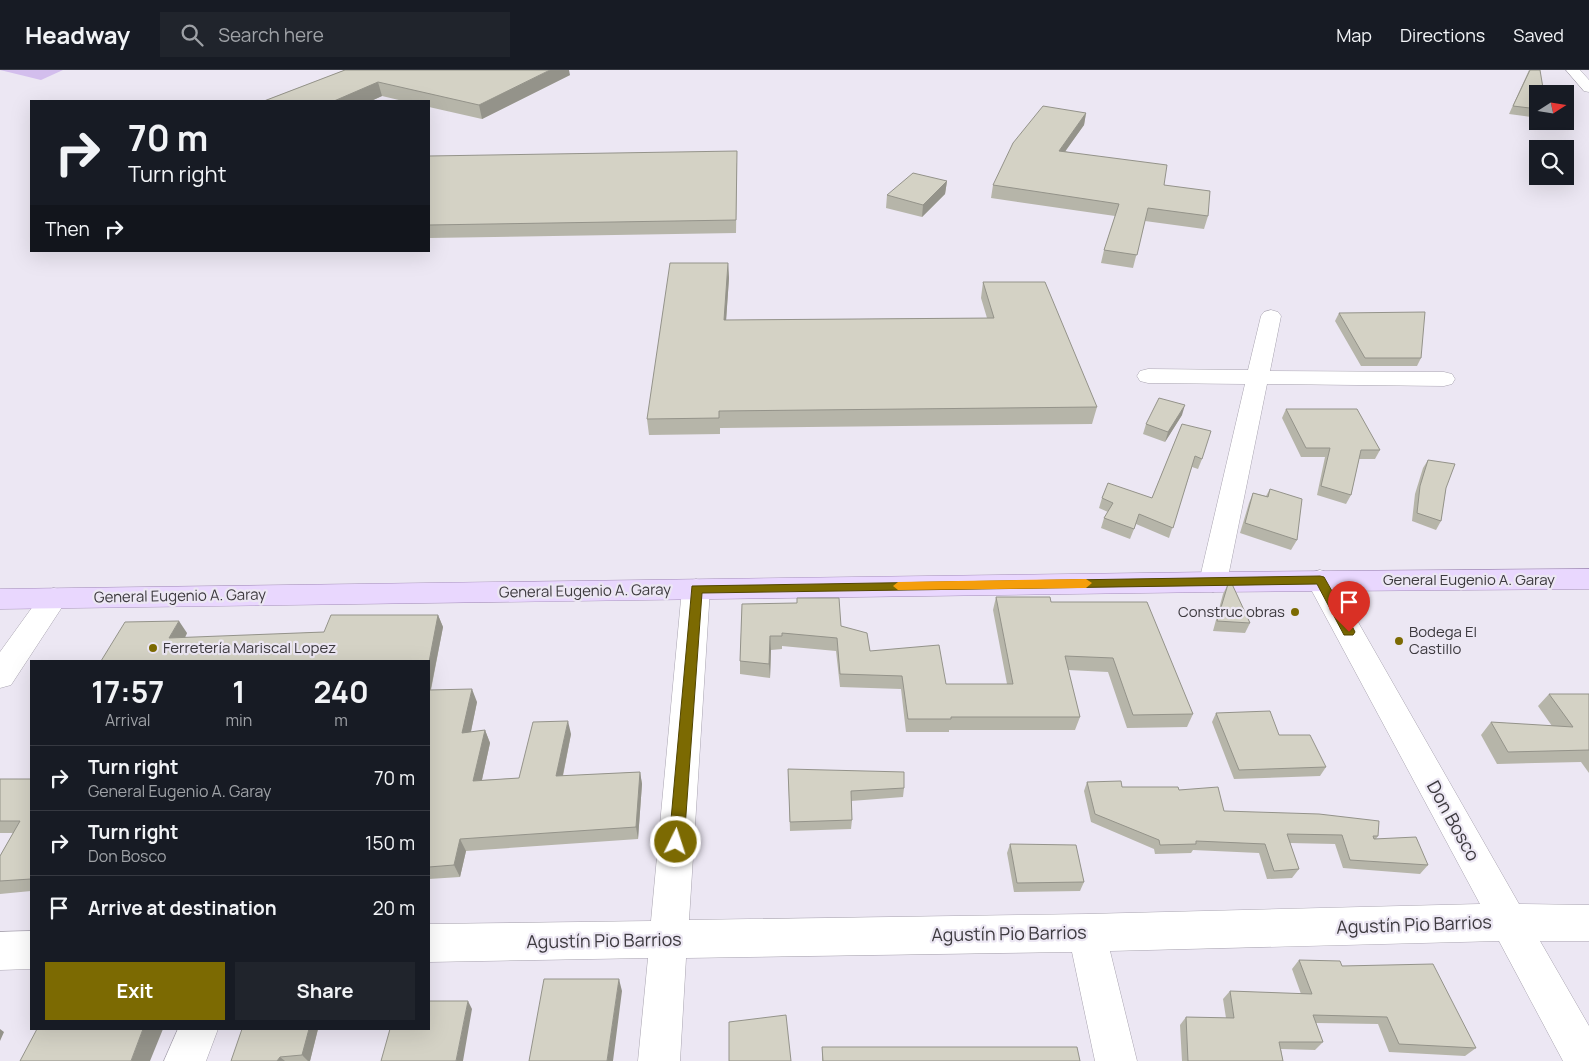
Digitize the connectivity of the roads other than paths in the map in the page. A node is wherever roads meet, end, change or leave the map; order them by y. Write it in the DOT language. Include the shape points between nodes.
graph roads {
  1 [pos="1573,70"];
  2 [pos="1589,88"];
  3 [pos="1271,316"];
  4 [pos="1148,376"];
  5 [pos="1257,378"];
  6 [pos="1444,380"];
  7 [pos="1589,579"];
  8 [pos="1320,580"];
  9 [pos="1213,582"];
  10 [pos="696,589"];
  11 [pos="54,598"];
  12 [pos="0,599"];
  13 [pos="0,676"];
  14 [pos="1509,922"];
  15 [pos="1589,922"];
  16 [pos="1087,933"];
  17 [pos="669,940"];
  18 [pos="430,943"];
  19 [pos="0,950"];
  20 [pos="30,950"];
  21 [pos="198,1030"];
  22 [pos="185,1061"];
  23 [pos="659,1061"];
  24 [pos="1116,1061"];
  25 [pos="1586,1061"];
  1 -- 2 [label="street"];
  3 -- 5 [label="street"];
  4 -- 5 [label="street"];
  5 -- 6 [label="street"];
  5 -- 9 [label="street"];
  7 -- 8 [label="main road, General Eugenio A. Garay"];
  8 -- 9 [label="main road, General Eugenio A. Garay"];
  8 -- 14 [label="street, Don Bosco"];
  9 -- 10 [label="main road, General Eugenio A. Garay"];
  10 -- 11 [label="main road, General Eugenio A. Garay"];
  10 -- 17 [label="street"];
  11 -- 12 [label="main road, General Eugenio A. Garay"];
  11 -- 13 [label="street"];
  14 -- 15 [label="street, Agustín Pio Barrios"];
  14 -- 16 [label="street, Agustín Pio Barrios"];
  14 -- 25 [label="street, Don Bosco"];
  16 -- 17 [label="street, Agustín Pio Barrios"];
  16 -- 24 [label="street"];
  17 -- 18 [label="street, Agustín Pio Barrios"];
  17 -- 23 [label="street"];
  19 -- 20 [label="street"];
  21 -- 22 [label="street"];
}
